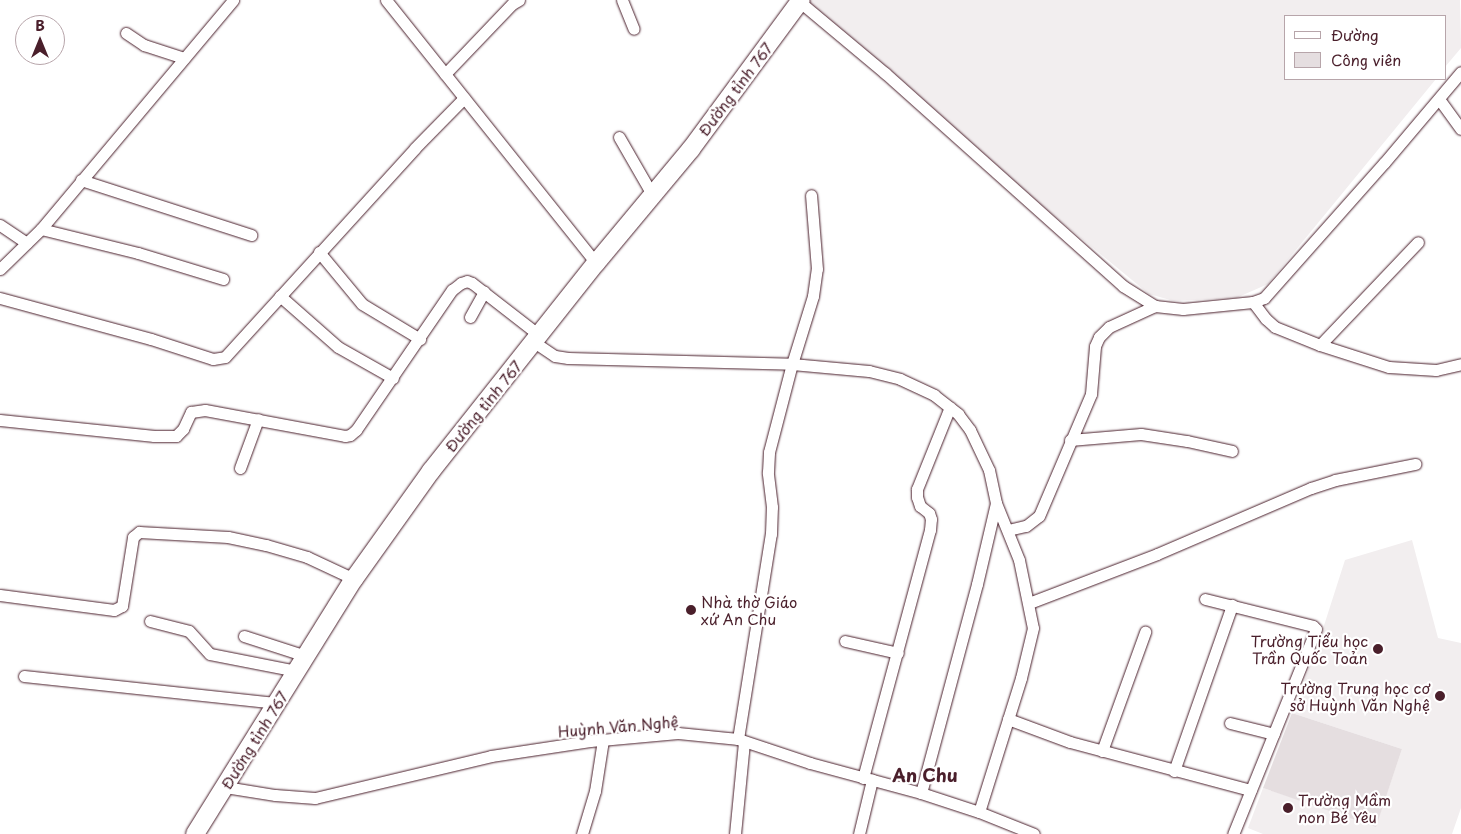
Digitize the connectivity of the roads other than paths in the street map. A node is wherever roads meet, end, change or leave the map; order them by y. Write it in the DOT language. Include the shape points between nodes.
graph roads {
  1 [pos="233,0"];
  2 [pos="386,0"];
  3 [pos="622,0"];
  4 [pos="514,1"];
  5 [pos="801,1"];
  6 [pos="634,29"];
  7 [pos="126,33"];
  8 [pos="184,58"];
  9 [pos="1461,72"];
  10 [pos="445,74"];
  11 [pos="464,98"];
  12 [pos="1439,99"];
  13 [pos="1461,129"];
  14 [pos="619,137"];
  15 [pos="81,180"];
  16 [pos="811,195"];
  17 [pos="653,196"];
  18 [pos="0,225"];
  19 [pos="41,229"];
  20 [pos="251,235"];
  21 [pos="1418,242"];
  22 [pos="27,243"];
  23 [pos="319,252"];
  24 [pos="596,263"];
  25 [pos="0,269"];
  26 [pos="223,279"];
  27 [pos="484,292"];
  28 [pos="280,296"];
  29 [pos="0,298"];
  30 [pos="1254,302"];
  31 [pos="1155,306"];
  32 [pos="470,317"];
  33 [pos="536,338"];
  34 [pos="420,339"];
  35 [pos="1320,345"];
  36 [pos="792,364"];
  37 [pos="1461,364"];
  38 [pos="393,378"];
  39 [pos="950,407"];
  40 [pos="258,419"];
  41 [pos="0,420"];
  42 [pos="1070,440"];
  43 [pos="1232,451"];
  44 [pos="1415,464"];
  45 [pos="240,468"];
  46 [pos="996,503"];
  47 [pos="1008,530"];
  48 [pos="354,579"];
  49 [pos="0,595"];
  50 [pos="1205,599"];
  51 [pos="1029,603"];
  52 [pos="1232,605"];
  53 [pos="150,621"];
  54 [pos="1145,632"];
  55 [pos="244,636"];
  56 [pos="844,641"];
  57 [pos="898,653"];
  58 [pos="306,656"];
  59 [pos="297,671"];
  60 [pos="24,676"];
  61 [pos="278,703"];
  62 [pos="1008,719"];
  63 [pos="1230,722"];
  64 [pos="1274,734"];
  65 [pos="603,740"];
  66 [pos="741,740"];
  67 [pos="1102,751"];
  68 [pos="1174,771"];
  69 [pos="868,779"];
  70 [pos="225,787"];
  71 [pos="1251,790"];
  72 [pos="921,792"];
  73 [pos="979,812"];
  74 [pos="585,833"];
  75 [pos="195,834"];
  76 [pos="736,834"];
  77 [pos="859,834"];
  78 [pos="1034,834"];
  79 [pos="1234,834"];
  1 -- 8 [label="street"];
  2 -- 10 [label="street"];
  3 -- 6 [label="street"];
  4 -- 10 [label="street"];
  5 -- 17 [label="main road, Đường tỉnh 767"];
  5 -- 31 [label="street" via="1123,286"];
  7 -- 8 [label="street" via="144,45"];
  8 -- 15 [label="street"];
  9 -- 12 [label="street"];
  10 -- 11 [label="street"];
  11 -- 23 [label="street"];
  11 -- 24 [label="street"];
  12 -- 13 [label="street"];
  12 -- 30 [label="street" via="1273,290"];
  14 -- 17 [label="street"];
  15 -- 19 [label="street"];
  15 -- 20 [label="street"];
  16 -- 36 [label="street" via="818,269"];
  17 -- 24 [label="main road, Đường tỉnh 767"];
  18 -- 22 [label="street"];
  19 -- 22 [label="street"];
  19 -- 26 [label="street"];
  21 -- 35 [label="street"];
  22 -- 25 [label="street"];
  23 -- 28 [label="street"];
  23 -- 34 [label="street" via="362,304"];
  24 -- 33 [label="main road, Đường tỉnh 767"];
  27 -- 32 [label="street"];
  27 -- 33 [label="street"];
  27 -- 34 [label="street" via="467,281 461,283 452,290"];
  28 -- 29 [label="street" via="235,349 225,357 213,360 150,339"];
  28 -- 38 [label="street" via="338,347"];
  30 -- 31 [label="street" via="1182,309"];
  30 -- 35 [label="street" via="1275,327"];
  31 -- 42 [label="street" via="1109,327 1099,338 1095,346 1091,394"];
  33 -- 36 [label="street" via="555,356 568,358"];
  33 -- 48 [label="main road, Đường tỉnh 767" via="431,471"];
  34 -- 38 [label="street"];
  35 -- 37 [label="street" via="1394,368 1436,370"];
  36 -- 39 [label="street" via="869,371 900,379 934,395"];
  36 -- 66 [label="street" via="769,452 772,534"];
  38 -- 40 [label="street" via="350,435"];
  39 -- 46 [label="street" via="970,430 982,455 989,470"];
  39 -- 57 [label="street" via="917,489 916,498 931,519"];
  40 -- 41 [label="street" via="197,410 191,412 176,436"];
  40 -- 45 [label="street"];
  42 -- 43 [label="street" via="1141,434"];
  42 -- 47 [label="street" via="1039,516 1026,526"];
  44 -- 51 [label="street" via="1334,480 1311,488 1156,554"];
  46 -- 47 [label="street"];
  46 -- 72 [label="street"];
  47 -- 51 [label="street"];
  48 -- 49 [label="street" via="307,557 266,545 228,537 139,532 133,537 122,606 114,610"];
  48 -- 58 [label="main road, Đường tỉnh 767"];
  50 -- 52 [label="street"];
  51 -- 62 [label="street" via="1032,636"];
  52 -- 64 [label="street" via="1316,629"];
  52 -- 68 [label="street"];
  53 -- 59 [label="street" via="189,631 210,654"];
  54 -- 67 [label="street"];
  55 -- 58 [label="street"];
  56 -- 57 [label="street"];
  57 -- 69 [label="street"];
  58 -- 59 [label="main road, Đường tỉnh 767"];
  59 -- 61 [label="main road, Đường tỉnh 767"];
  60 -- 61 [label="street"];
  61 -- 70 [label="main road, Đường tỉnh 767"];
  62 -- 67 [label="street"];
  62 -- 73 [label="street"];
  63 -- 64 [label="street"];
  64 -- 71 [label="street"];
  65 -- 66 [label="street, Huỳnh Văn Nghệ" via="678,734"];
  65 -- 70 [label="street, Huỳnh Văn Nghệ" via="491,756 315,798"];
  65 -- 74 [label="street"];
  66 -- 69 [label="street, Huỳnh Văn Nghệ"];
  66 -- 76 [label="street"];
  67 -- 68 [label="street"];
  68 -- 71 [label="street"];
  69 -- 72 [label="street, Huỳnh Văn Nghệ"];
  69 -- 77 [label="street"];
  70 -- 75 [label="main road, Đường tỉnh 767"];
  71 -- 79 [label="street"];
  72 -- 73 [label="street, Huỳnh Văn Nghệ"];
  73 -- 78 [label="street, Huỳnh Văn Nghệ"];
}
